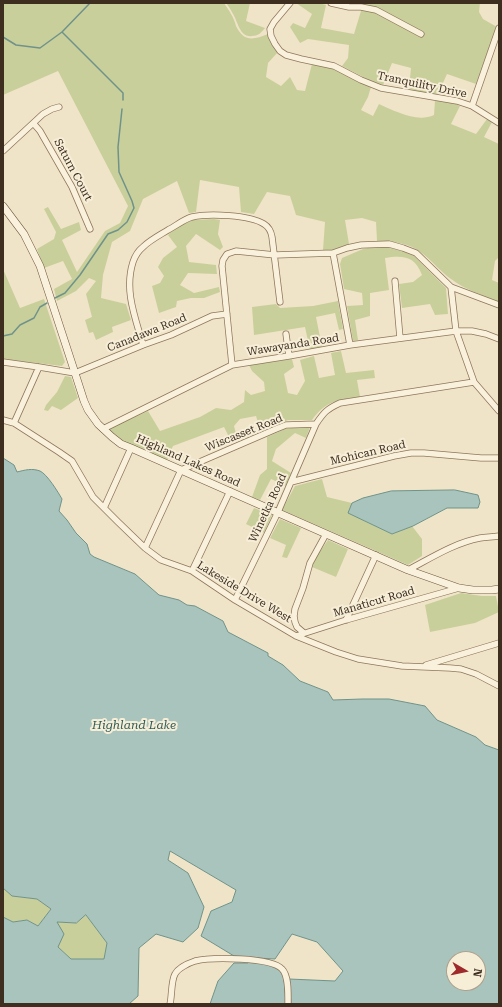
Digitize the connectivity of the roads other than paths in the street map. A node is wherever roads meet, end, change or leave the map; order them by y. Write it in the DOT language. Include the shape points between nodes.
graph roads {
  1 [pos="290,3"];
  2 [pos="331,3"];
  3 [pos="499,28"];
  4 [pos="421,34"];
  5 [pos="472,106"];
  6 [pos="59,107"];
  7 [pos="499,123"];
  8 [pos="34,124"];
  9 [pos="3,151"];
  10 [pos="3,206"];
  11 [pos="90,228"];
  12 [pos="333,253"];
  13 [pos="275,255"];
  14 [pos="395,281"];
  15 [pos="450,287"];
  16 [pos="280,302"];
  17 [pos="499,305"];
  18 [pos="227,314"];
  19 [pos="456,331"];
  20 [pos="286,334"];
  21 [pos="400,338"];
  22 [pos="499,339"];
  23 [pos="143,345"];
  24 [pos="350,345"];
  25 [pos="289,356"];
  26 [pos="3,362"];
  27 [pos="232,364"];
  28 [pos="39,367"];
  29 [pos="75,373"];
  30 [pos="474,382"];
  31 [pos="499,411"];
  32 [pos="3,420"];
  33 [pos="14,423"];
  34 [pos="316,424"];
  35 [pos="103,429"];
  36 [pos="131,448"];
  37 [pos="499,458"];
  38 [pos="181,470"];
  39 [pos="291,482"];
  40 [pos="230,491"];
  41 [pos="104,508"];
  42 [pos="278,512"];
  43 [pos="326,534"];
  44 [pos="499,536"];
  45 [pos="145,548"];
  46 [pos="376,556"];
  47 [pos="408,570"];
  48 [pos="192,572"];
  49 [pos="459,588"];
  50 [pos="499,589"];
  51 [pos="235,600"];
  52 [pos="346,620"];
  53 [pos="304,633"];
  54 [pos="296,636"];
  55 [pos="499,643"];
  56 [pos="420,667"];
  57 [pos="499,686"];
  58 [pos="170,1004"];
  59 [pos="288,1004"];
  1 -- 5 [label="street, Tranquility Drive" via="270,29 275,44 286,55 334,66 381,88"];
  2 -- 4 [label="street" via="376,10"];
  3 -- 5 [label="street"];
  5 -- 7 [label="street, Tranquility Drive"];
  6 -- 8 [label="street" via="43,114"];
  8 -- 9 [label="street"];
  8 -- 11 [label="street, Saturn Court" via="72,187"];
  10 -- 29 [label="street, Highland Lakes Road" via="24,234 40,266"];
  12 -- 13 [label="street"];
  12 -- 15 [label="street" via="373,244 403,248 416,253"];
  12 -- 24 [label="street"];
  13 -- 16 [label="street"];
  13 -- 18 [label="street" via="241,251 227,254 222,266"];
  13 -- 23 [label="street" via="271,232 266,226 260,222 231,216 192,217 149,242 133,260 129,285 130,299"];
  14 -- 21 [label="street"];
  15 -- 17 [label="street"];
  15 -- 19 [label="street"];
  18 -- 23 [label="street, Canadawa Road" via="212,316"];
  18 -- 27 [label="street"];
  19 -- 21 [label="street, Wawayanda Road"];
  19 -- 22 [label="street, Wawayanda Road" via="472,331"];
  19 -- 30 [label="street"];
  20 -- 25 [label="street"];
  21 -- 24 [label="street, Wawayanda Road"];
  23 -- 29 [label="street, Canadawa Road"];
  24 -- 25 [label="street, Wawayanda Road"];
  25 -- 27 [label="street, Wawayanda Road"];
  26 -- 28 [label="street"];
  27 -- 35 [label="street, Wawayanda Road"];
  28 -- 29 [label="street"];
  28 -- 33 [label="street"];
  29 -- 35 [label="street, Highland Lakes Road" via="88,410"];
  30 -- 31 [label="street"];
  30 -- 34 [label="street" via="340,403 323,412"];
  32 -- 33 [label="street, Lakeside Drive West"];
  33 -- 41 [label="street, Lakeside Drive West" via="72,461 93,497"];
  34 -- 38 [label="street, Wiscasset Road" via="286,425"];
  34 -- 39 [label="street, Winetka Road"];
  35 -- 36 [label="street, Highland Lakes Road" via="116,441"];
  36 -- 38 [label="street, Highland Lakes Road"];
  36 -- 41 [label="street"];
  37 -- 39 [label="street, Mohican Road" via="411,453"];
  38 -- 40 [label="street, Highland Lakes Road"];
  38 -- 45 [label="street"];
  39 -- 42 [label="street, Winetka Road"];
  40 -- 42 [label="street, Highland Lakes Road"];
  40 -- 48 [label="street"];
  41 -- 45 [label="street, Lakeside Drive West"];
  42 -- 43 [label="street, Highland Lakes Road"];
  42 -- 51 [label="street, Winetka Road"];
  43 -- 46 [label="street, Highland Lakes Road"];
  43 -- 53 [label="street" via="310,563 304,588 295,609 295,622"];
  44 -- 47 [label="street" via="466,542"];
  45 -- 48 [label="street, Lakeside Drive West" via="161,560"];
  46 -- 47 [label="street, Highland Lakes Road"];
  46 -- 52 [label="street"];
  47 -- 49 [label="street, Highland Lakes Road"];
  48 -- 51 [label="street, Lakeside Drive West"];
  49 -- 50 [label="street, Highland Lakes Road"];
  49 -- 52 [label="street, Manaticut Road"];
  51 -- 54 [label="street, Lakeside Drive West"];
  52 -- 53 [label="street, Manaticut Road"];
  53 -- 54 [label="street, Manaticut Road"];
  54 -- 56 [label="street, Lakeside Drive West" via="358,659"];
  55 -- 56 [label="street"];
  56 -- 57 [label="street, Lakeside Drive West" via="461,669"];
  58 -- 59 [label="street" via="175,973 188,963 227,958 268,962 278,966 286,976"];
}
